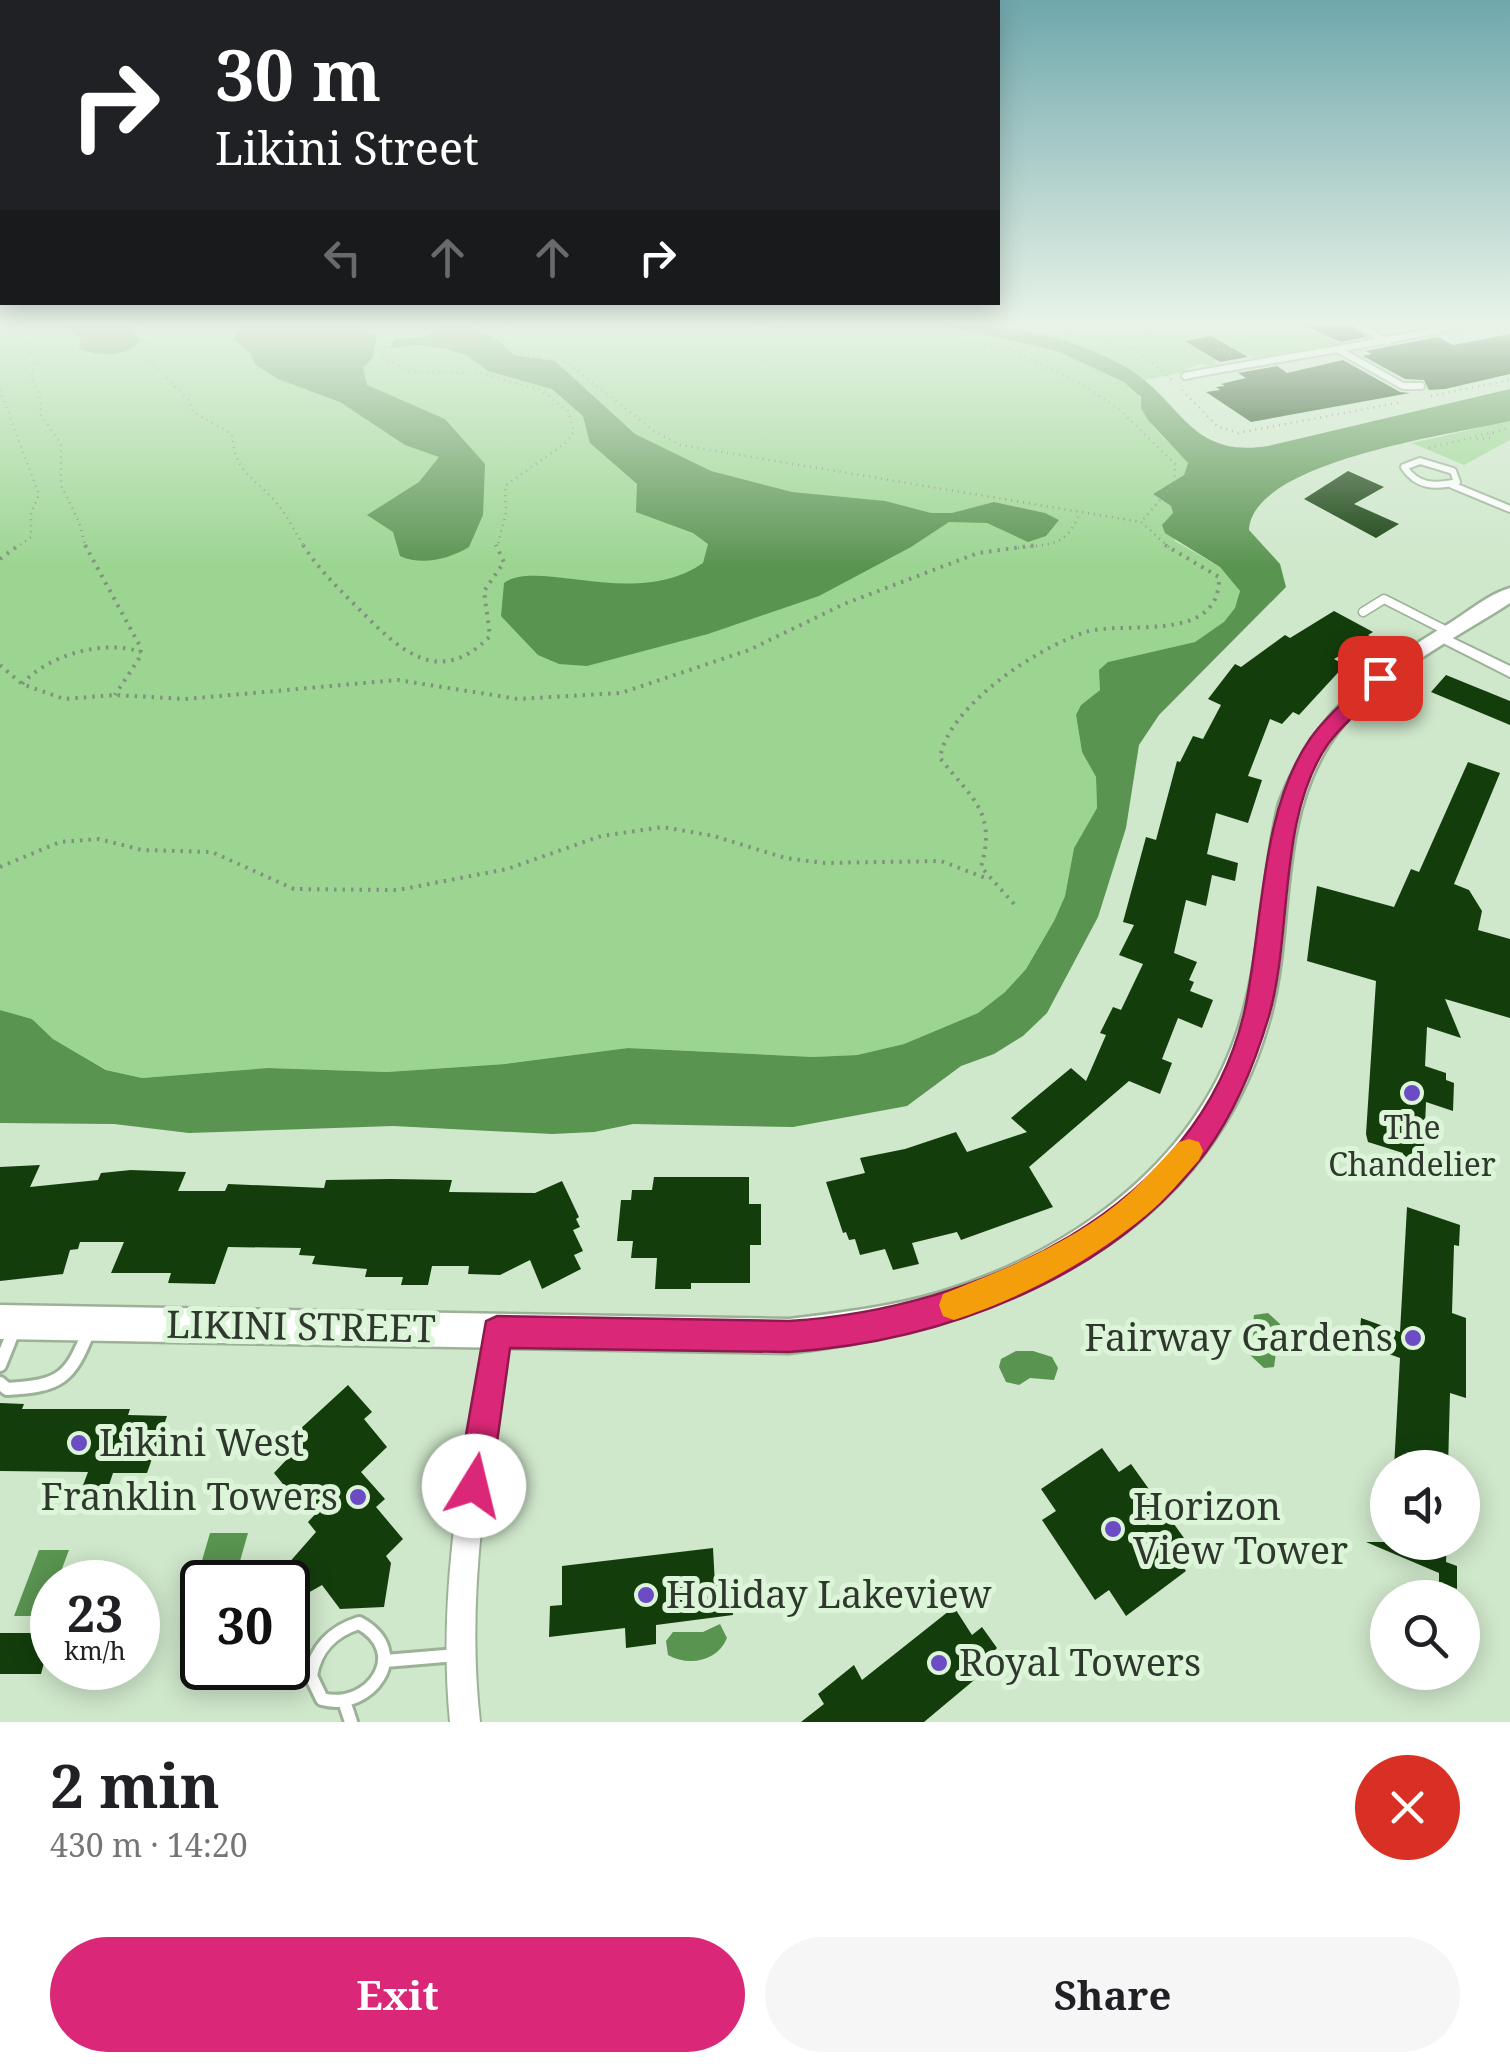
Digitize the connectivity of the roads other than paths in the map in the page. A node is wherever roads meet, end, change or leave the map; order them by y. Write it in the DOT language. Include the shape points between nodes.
graph roads {
  1 [pos="1452,485"];
  2 [pos="1510,509"];
  3 [pos="1510,594"];
  4 [pos="1363,612"];
  5 [pos="1448,635"];
  6 [pos="1510,672"];
  7 [pos="9,1322"];
  8 [pos="92,1323"];
  9 [pos="497,1332"];
  10 [pos="0,1365"];
  11 [pos="0,1383"];
  12 [pos="460,1654"];
  13 [pos="385,1661"];
  14 [pos="348,1715"];
  15 [pos="465,1722"];
  1 -- 1 [label="lane" via="1419,483 1404,467 1438,464 1457,475"];
  1 -- 2 [label="lane"];
  3 -- 5 [label="street, LIKINI STREET"];
  4 -- 5 [label="lane" via="1384,599"];
  5 -- 6 [label="street"];
  5 -- 9 [label="street, LIKINI STREET" via="1366,690 1319,742 1287,824 1257,1013 1227,1094 1168,1177 1093,1238 987,1294 909,1319 828,1334"];
  7 -- 8 [label="street, LIKINI STREET"];
  7 -- 10 [label="lane"];
  8 -- 9 [label="street, LIKINI STREET"];
  8 -- 11 [label="lane" via="64,1381 50,1388 6,1389"];
  9 -- 12 [label="street" via="464,1549"];
  12 -- 13 [label="lane"];
  12 -- 15 [label="street"];
  13 -- 14 [label="lane"];
  13 -- 14 [label="lane" via="384,1644 370,1626 347,1625 325,1642 313,1682 324,1702"];
}
